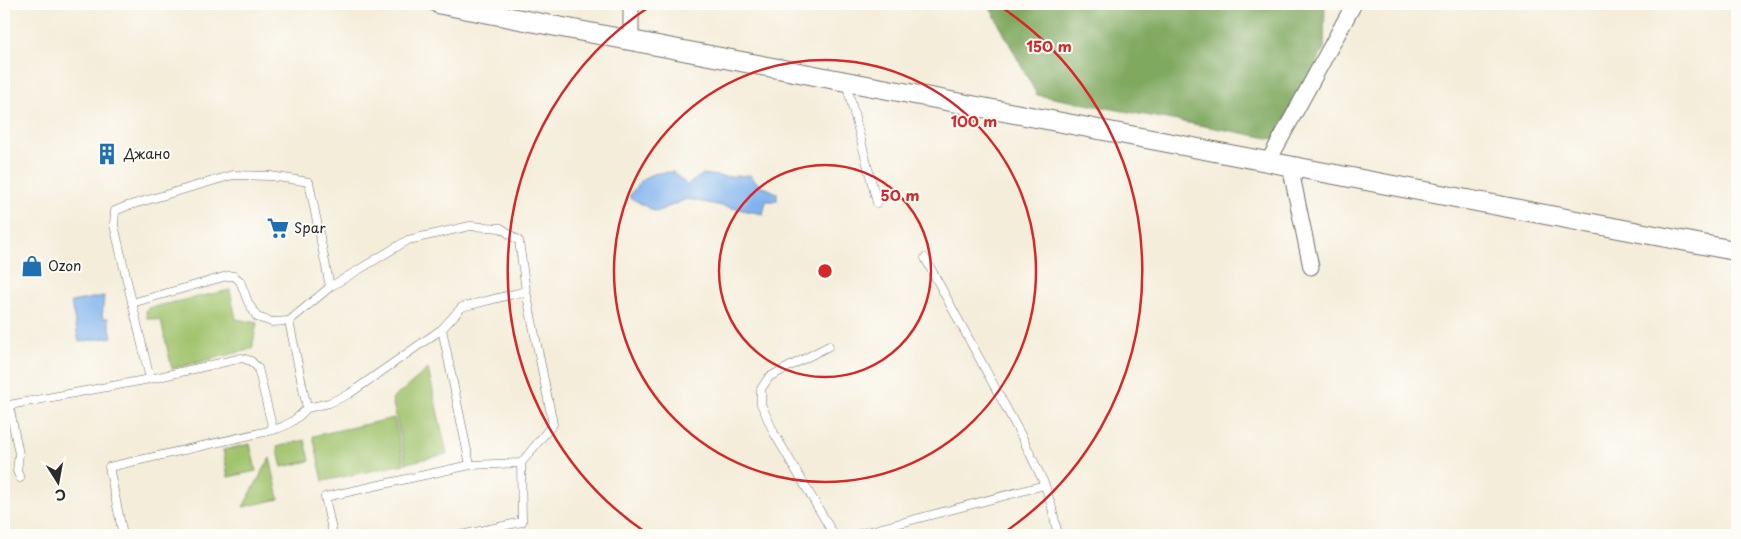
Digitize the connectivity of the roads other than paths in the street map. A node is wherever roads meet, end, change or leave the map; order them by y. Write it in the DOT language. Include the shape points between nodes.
graph roads {
  1 [pos="439,4"];
  2 [pos="631,4"];
  3 [pos="1354,4"];
  4 [pos="631,40"];
  5 [pos="845,80"];
  6 [pos="1268,162"];
  7 [pos="1290,166"];
  8 [pos="877,202"];
  9 [pos="1737,252"];
  10 [pos="925,258"];
  11 [pos="1311,267"];
  12 [pos="330,287"];
  13 [pos="526,291"];
  14 [pos="132,303"];
  15 [pos="289,321"];
  16 [pos="442,329"];
  17 [pos="829,346"];
  18 [pos="150,379"];
  19 [pos="6,406"];
  20 [pos="308,408"];
  21 [pos="273,430"];
  22 [pos="520,463"];
  23 [pos="470,465"];
  24 [pos="20,478"];
  25 [pos="1045,485"];
  26 [pos="123,535"];
  27 [pos="333,535"];
  28 [pos="461,535"];
  29 [pos="834,535"];
  30 [pos="855,535"];
  31 [pos="1058,535"];
  1 -- 4 [label="street"];
  2 -- 4 [label="street"];
  3 -- 6 [label="street"];
  4 -- 5 [label="street"];
  5 -- 6 [label="street"];
  5 -- 8 [label="lane"];
  6 -- 7 [label="street"];
  7 -- 9 [label="street"];
  7 -- 11 [label="street"];
  10 -- 25 [label="lane"];
  12 -- 13 [label="lane" via="408,240 470,226 501,228 519,241"];
  12 -- 14 [label="lane" via="309,182 233,175 115,211 114,225"];
  12 -- 15 [label="lane"];
  13 -- 16 [label="lane" via="462,307"];
  13 -- 22 [label="lane" via="553,424"];
  14 -- 15 [label="lane" via="234,276 240,281 257,317 272,322"];
  14 -- 18 [label="lane"];
  15 -- 20 [label="lane"];
  16 -- 20 [label="lane" via="349,394 329,404"];
  16 -- 23 [label="lane"];
  17 -- 29 [label="lane" via="768,377 761,389 761,404 774,433"];
  18 -- 19 [label="lane"];
  18 -- 21 [label="lane" via="242,358 251,361 258,368"];
  19 -- 24 [label="lane" via="19,454 17,471"];
  20 -- 21 [label="lane" via="292,422"];
  21 -- 26 [label="lane" via="109,467"];
  22 -- 23 [label="lane"];
  22 -- 28 [label="lane" via="522,522"];
  23 -- 27 [label="lane" via="325,497"];
  25 -- 30 [label="lane"];
  25 -- 31 [label="lane"];
}
